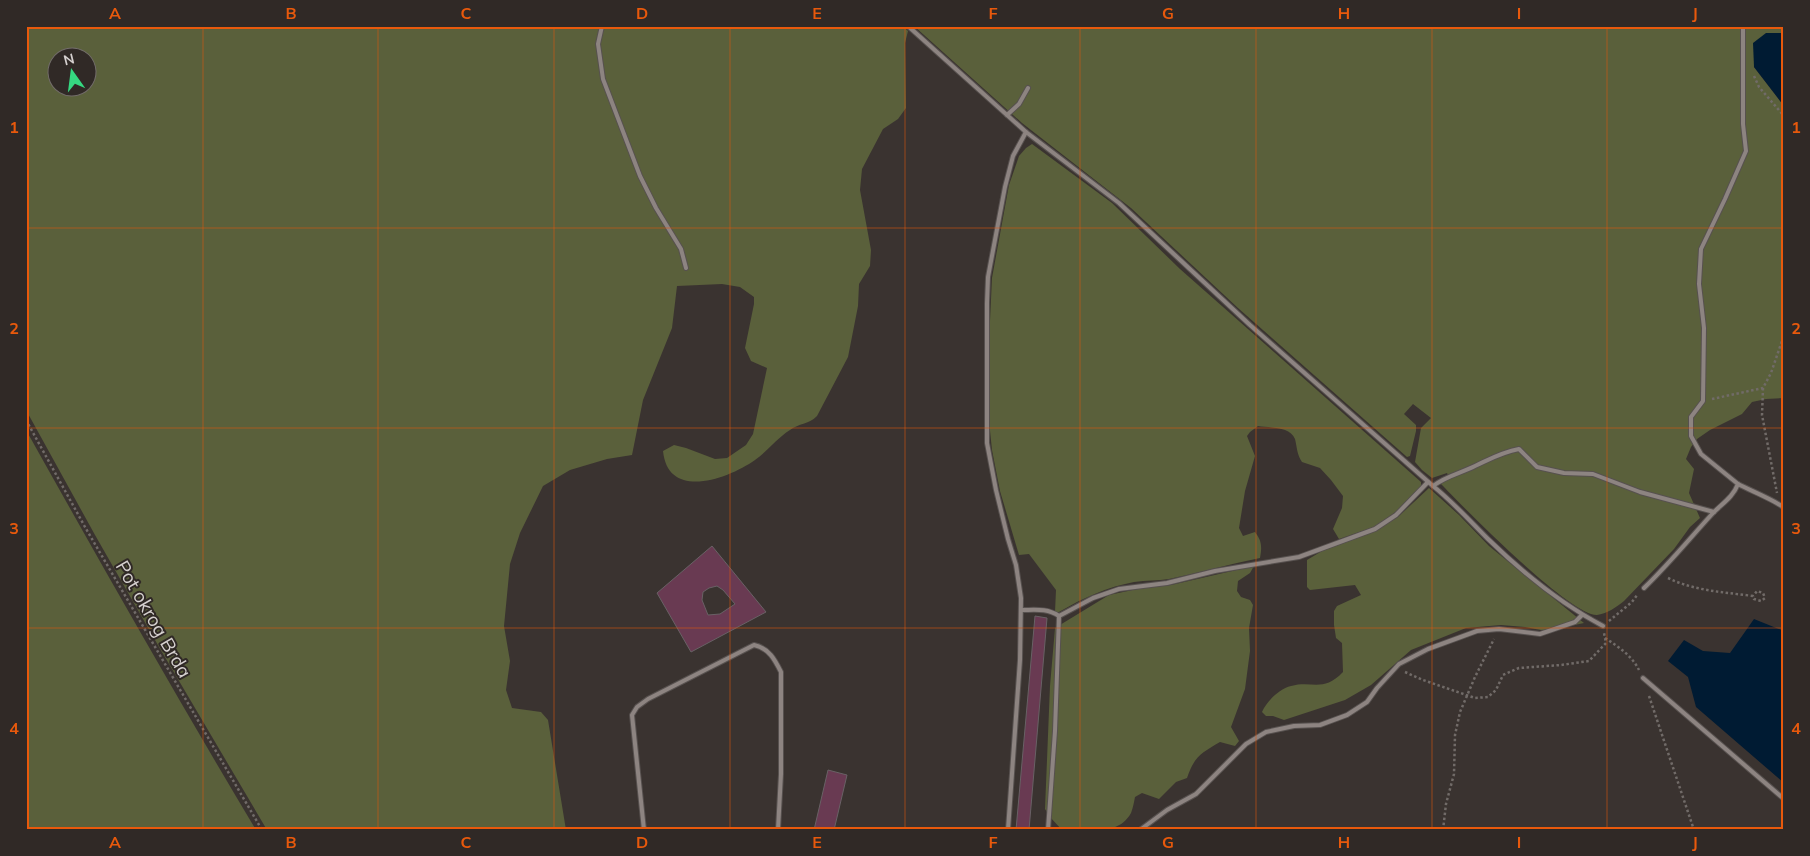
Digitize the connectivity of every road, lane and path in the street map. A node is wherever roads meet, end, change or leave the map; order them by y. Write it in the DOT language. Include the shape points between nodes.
graph roads {
  1 [pos="602,26"];
  2 [pos="908,26"];
  3 [pos="1743,26"];
  4 [pos="1753,73"];
  5 [pos="1028,88"];
  6 [pos="1007,115"];
  7 [pos="1784,116"];
  8 [pos="1026,132"];
  9 [pos="686,268"];
  10 [pos="1784,336"];
  11 [pos="1762,388"];
  12 [pos="1703,402"];
  13 [pos="26,420"];
  14 [pos="1428,482"];
  15 [pos="1738,484"];
  16 [pos="1433,486"];
  17 [pos="1780,504"];
  18 [pos="1784,508"];
  19 [pos="1714,512"];
  20 [pos="1660,572"];
  21 [pos="1644,588"];
  22 [pos="1752,596"];
  23 [pos="1022,610"];
  24 [pos="1582,615"];
  25 [pos="1059,616"];
  26 [pos="1603,626"];
  27 [pos="1499,629"];
  28 [pos="1605,638"];
  29 [pos="1398,674"];
  30 [pos="1643,678"];
  31 [pos="1467,695"];
  32 [pos="1784,799"];
  33 [pos="262,830"];
  34 [pos="644,830"];
  35 [pos="778,830"];
  36 [pos="1008,830"];
  37 [pos="1048,830"];
  38 [pos="1140,830"];
  39 [pos="1443,830"];
  40 [pos="1694,830"];
  1 -- 9 [label="lane" via="598,44 603,80 640,176 680,249"];
  2 -- 6 [label="lane"];
  3 -- 12 [label="lane" via="1742,124 1746,151 1701,249"];
  4 -- 7 [label="path" via="1759,88"];
  5 -- 6 [label="lane" via="1019,104"];
  6 -- 8 [label="lane"];
  8 -- 14 [label="lane" via="1119,203 1250,325"];
  8 -- 23 [label="lane" via="1013,156 1005,186 988,277 987,303 987,443 1016,565"];
  10 -- 11 [label="path"];
  11 -- 12 [label="path"];
  11 -- 17 [label="path" via="1762,415"];
  12 -- 15 [label="lane" via="1691,417 1691,436 1700,454"];
  13 -- 33 [label="path, Pot okrog Brda"];
  14 -- 16 [label="lane"];
  14 -- 25 [label="lane" via="1396,515 1375,529 1299,557 1119,589"];
  15 -- 17 [label="lane"];
  15 -- 19 [label="lane" via="1734,494"];
  16 -- 19 [label="lane" via="1443,478 1502,452 1518,449 1537,467 1564,473 1593,474 1640,492"];
  16 -- 24 [label="lane" via="1490,541"];
  17 -- 18 [label="lane"];
  19 -- 20 [label="lane"];
  20 -- 21 [label="lane"];
  20 -- 22 [label="path" via="1686,586"];
  21 -- 26 [label="path"];
  22 -- 22 [label="path" via="1761,601 1765,598 1764,593 1757,591"];
  23 -- 25 [label="lane" via="1040,609"];
  23 -- 36 [label="lane"];
  24 -- 26 [label="lane"];
  24 -- 27 [label="lane" via="1575,622 1540,634"];
  25 -- 37 [label="lane"];
  26 -- 28 [label="path"];
  27 -- 31 [label="path"];
  27 -- 38 [label="lane" via="1457,637 1399,664 1376,688 1368,702 1346,715 1320,725 1266,732 1246,744 1196,794"];
  28 -- 30 [label="path" via="1635,662"];
  28 -- 31 [label="path" via="1606,643 1589,661 1519,668 1502,675 1496,690 1488,697"];
  29 -- 31 [label="path" via="1405,672"];
  30 -- 32 [label="lane"];
  30 -- 40 [label="path"];
  31 -- 39 [label="path" via="1455,735 1454,774"];
  34 -- 35 [label="lane" via="632,715 648,699 754,645 762,647 774,658 781,672"];
}
